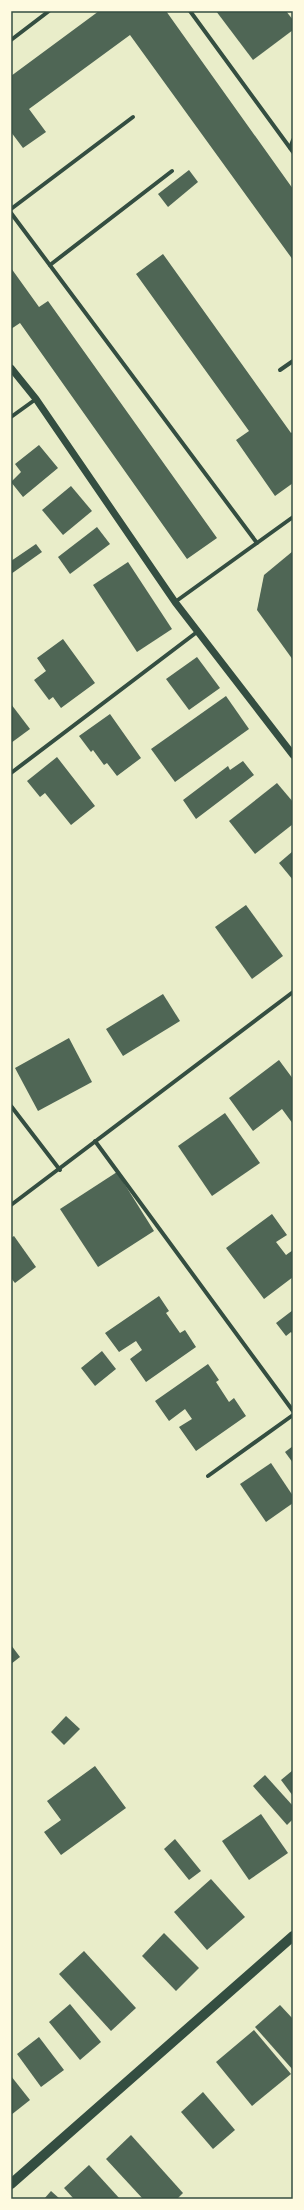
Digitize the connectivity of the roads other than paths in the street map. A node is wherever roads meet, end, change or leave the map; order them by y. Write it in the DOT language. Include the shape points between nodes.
graph roads {
  1 [pos="49,11"];
  2 [pos="190,11"];
  3 [pos="11,40"];
  4 [pos="133,117"];
  5 [pos="293,140"];
  6 [pos="292,150"];
  7 [pos="172,171"];
  8 [pos="11,209"];
  9 [pos="11,213"];
  10 [pos="50,265"];
  11 [pos="293,361"];
  12 [pos="11,368"];
  13 [pos="280,370"];
  14 [pos="36,399"];
  15 [pos="11,417"];
  16 [pos="293,517"];
  17 [pos="257,543"];
  18 [pos="175,602"];
  19 [pos="197,632"];
  20 [pos="293,755"];
  21 [pos="11,773"];
  22 [pos="293,992"];
  23 [pos="11,1106"];
  24 [pos="95,1141"];
  25 [pos="60,1170"];
  26 [pos="11,1205"];
  27 [pos="293,1411"];
  28 [pos="293,1415"];
  29 [pos="208,1476"];
  30 [pos="293,1936"];
  31 [pos="11,2184"];
  1 -- 3 [label="street"];
  2 -- 6 [label="street"];
  4 -- 8 [label="street"];
  5 -- 6 [label="street"];
  7 -- 10 [label="street"];
  9 -- 10 [label="street"];
  10 -- 17 [label="street"];
  11 -- 13 [label="street"];
  12 -- 14 [label="street"];
  14 -- 15 [label="street"];
  14 -- 18 [label="street"];
  16 -- 17 [label="street"];
  17 -- 18 [label="street"];
  18 -- 19 [label="street"];
  19 -- 20 [label="street"];
  19 -- 21 [label="street"];
  22 -- 24 [label="street"];
  23 -- 25 [label="street"];
  24 -- 25 [label="street"];
  24 -- 27 [label="street"];
  25 -- 26 [label="street"];
  28 -- 29 [label="street"];
  30 -- 31 [label="main road"];
}
